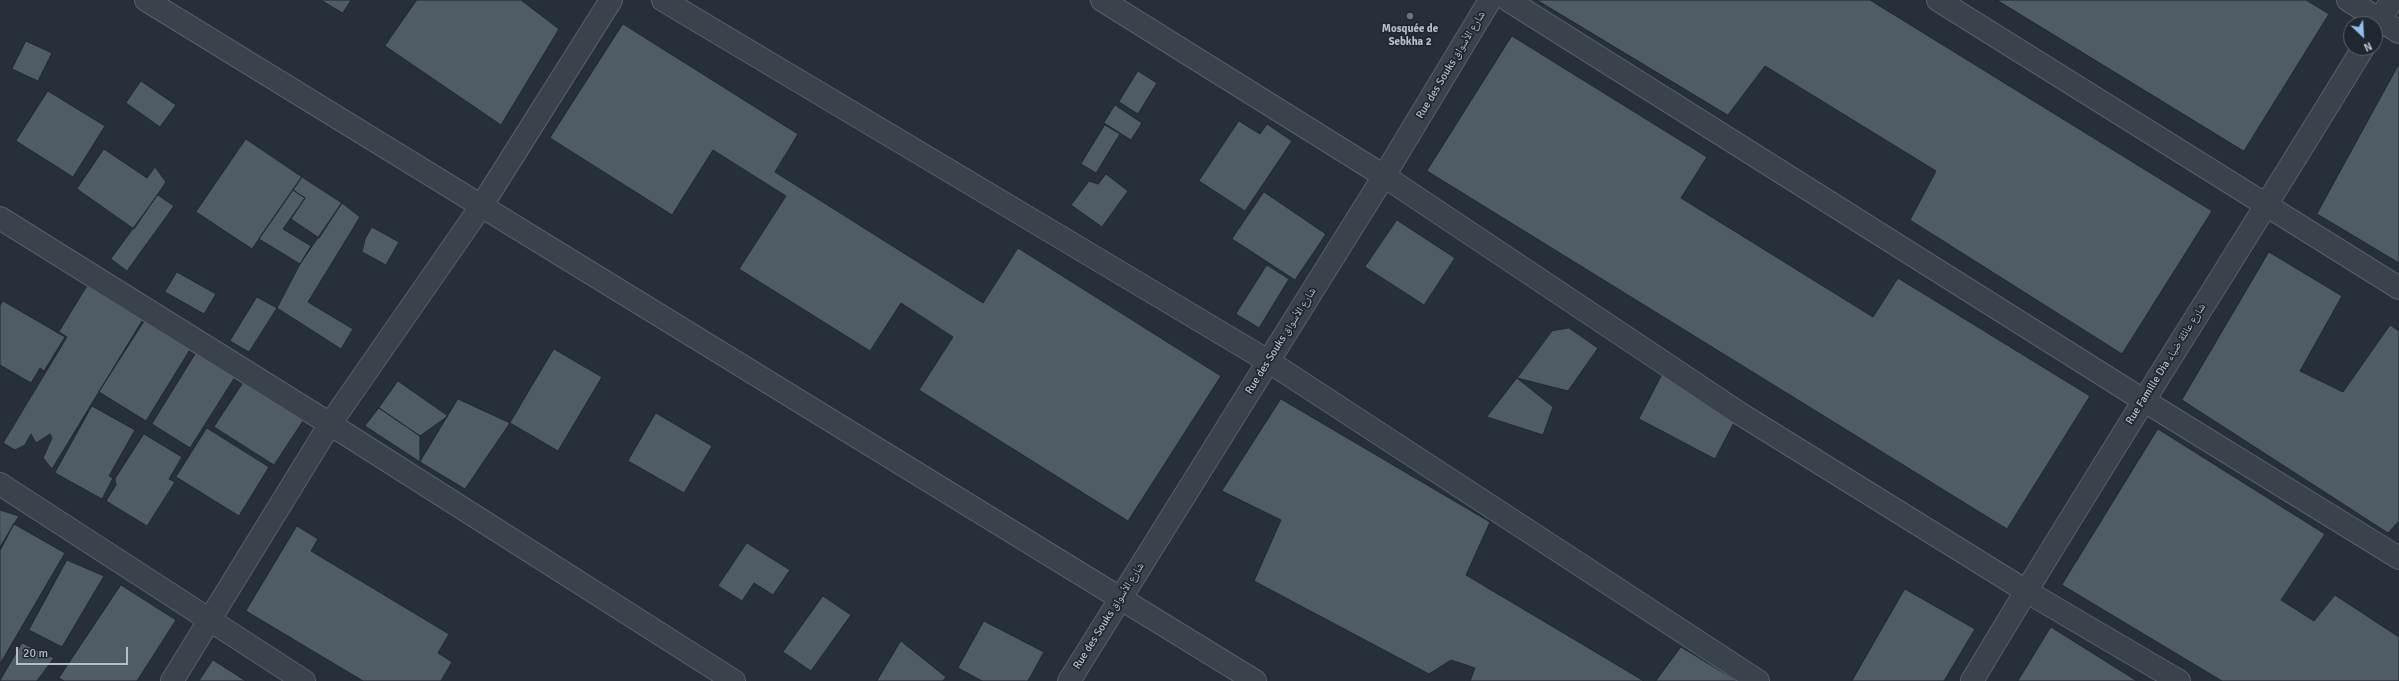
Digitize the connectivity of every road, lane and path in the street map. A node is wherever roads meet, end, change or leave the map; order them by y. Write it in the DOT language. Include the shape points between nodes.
graph roads {
  1 [pos="146,0"];
  2 [pos="612,0"];
  3 [pos="663,0"];
  4 [pos="1102,0"];
  5 [pos="1490,0"];
  6 [pos="1508,0"];
  7 [pos="1938,0"];
  8 [pos="2348,0"];
  9 [pos="2392,0"];
  10 [pos="2368,16"];
  11 [pos="2383,16"];
  12 [pos="2383,26"];
  13 [pos="2399,32"];
  14 [pos="2358,56"];
  15 [pos="1384,176"];
  16 [pos="482,205"];
  17 [pos="2267,206"];
  18 [pos="0,218"];
  19 [pos="2399,288"];
  20 [pos="1268,361"];
  21 [pos="2143,400"];
  22 [pos="330,424"];
  23 [pos="0,484"];
  24 [pos="2399,558"];
  25 [pos="2026,591"];
  26 [pos="1120,599"];
  27 [pos="209,621"];
  28 [pos="172,681"];
  29 [pos="304,681"];
  30 [pos="734,681"];
  31 [pos="1069,681"];
  32 [pos="1255,681"];
  33 [pos="1758,681"];
  34 [pos="1972,681"];
  35 [pos="2179,681"];
  1 -- 16 [label="street"];
  2 -- 16 [label="street"];
  3 -- 20 [label="street"];
  4 -- 15 [label="street"];
  5 -- 15 [label="street, Rue des Souks شارع الأسواق"];
  6 -- 21 [label="street"];
  7 -- 17 [label="street"];
  8 -- 10 [label="street"];
  9 -- 11 [label="street"];
  12 -- 13 [label="street"];
  14 -- 17 [label="street, Rue Famille Dia شارع عائلة ضياء"];
  15 -- 20 [label="street, Rue des Souks شارع الأسواق"];
  15 -- 25 [label="street" via="1739,412"];
  16 -- 22 [label="street"];
  16 -- 26 [label="street"];
  17 -- 19 [label="street"];
  17 -- 21 [label="street, Rue Famille Dia شارع عائلة ضياء"];
  18 -- 22 [label="street"];
  20 -- 26 [label="street, Rue des Souks شارع الأسواق"];
  20 -- 33 [label="street"];
  21 -- 24 [label="street"];
  21 -- 25 [label="street, Rue Famille Dia شارع عائلة ضياء"];
  22 -- 27 [label="street"];
  22 -- 30 [label="street"];
  23 -- 27 [label="street"];
  25 -- 34 [label="street, Rue Famille Dia شارع عائلة ضياء"];
  25 -- 35 [label="street"];
  26 -- 31 [label="street, Rue des Souks شارع الأسواق"];
  26 -- 32 [label="street"];
  27 -- 28 [label="street"];
  27 -- 29 [label="street"];
}
